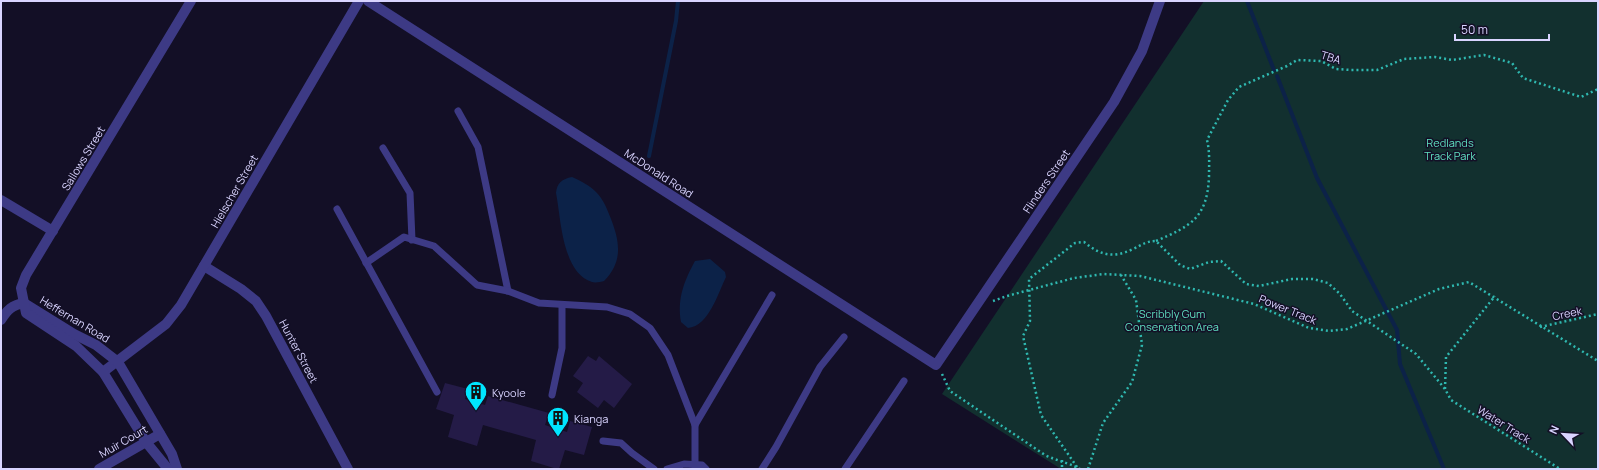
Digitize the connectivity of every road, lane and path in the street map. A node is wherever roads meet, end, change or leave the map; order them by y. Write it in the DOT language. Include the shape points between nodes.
graph roads {
  1 [pos="191,1"];
  2 [pos="359,1"];
  3 [pos="368,1"];
  4 [pos="1160,1"];
  5 [pos="1598,89"];
  6 [pos="458,111"];
  7 [pos="383,148"];
  8 [pos="1,200"];
  9 [pos="337,209"];
  10 [pos="53,231"];
  11 [pos="412,240"];
  12 [pos="1156,241"];
  13 [pos="366,263"];
  14 [pos="204,266"];
  15 [pos="1121,275"];
  16 [pos="1028,290"];
  17 [pos="508,291"];
  18 [pos="772,295"];
  19 [pos="1494,296"];
  20 [pos="24,303"];
  21 [pos="562,305"];
  22 [pos="974,310"];
  23 [pos="1598,314"];
  24 [pos="1,320"];
  25 [pos="1366,321"];
  26 [pos="1540,327"];
  27 [pos="844,337"];
  28 [pos="1598,361"];
  29 [pos="118,362"];
  30 [pos="936,365"];
  31 [pos="103,372"];
  32 [pos="904,381"];
  33 [pos="1445,389"];
  34 [pos="437,392"];
  35 [pos="552,395"];
  36 [pos="695,425"];
  37 [pos="160,434"];
  38 [pos="603,441"];
  39 [pos="146,442"];
  40 [pos="1062,460"];
  41 [pos="1551,463"];
  42 [pos="696,465"];
  43 [pos="1079,468"];
  44 [pos="99,469"];
  45 [pos="168,469"];
  46 [pos="177,469"];
  47 [pos="348,469"];
  48 [pos="654,469"];
  49 [pos="667,469"];
  50 [pos="706,469"];
  51 [pos="762,469"];
  52 [pos="845,469"];
  53 [pos="1062,469"];
  54 [pos="1088,469"];
  55 [pos="1552,469"];
  56 [pos="1560,469"];
  1 -- 10 [label="street, Sallows Street"];
  2 -- 14 [label="street, Hielscher Street"];
  3 -- 30 [label="street, McDonald Road"];
  4 -- 22 [label="street, Flinders Street" via="1142,51 1114,102"];
  5 -- 12 [label="path, TBA" via="1581,98 1523,78 1512,63 1484,55 1452,60 1435,57 1404,59 1377,70 1336,69 1321,61 1297,60 1269,75 1239,86 1228,100 1207,140 1210,152 1208,194 1204,206 1191,223 1180,231"];
  6 -- 17 [label="lane" via="478,147"];
  7 -- 11 [label="lane" via="410,193"];
  8 -- 10 [label="street"];
  9 -- 13 [label="lane"];
  10 -- 20 [label="street, Sallows Street" via="23,282"];
  11 -- 13 [label="lane" via="404,237"];
  11 -- 17 [label="lane" via="434,246 477,286"];
  12 -- 16 [label="path, TBA" via="1148,241 1132,250 1114,255 1097,252 1084,242 1075,243 1029,279"];
  12 -- 25 [label="path, Water Track" via="1180,265 1190,269 1209,262 1221,261 1246,284 1259,286 1292,279 1313,279 1328,283 1352,311"];
  13 -- 34 [label="lane"];
  14 -- 29 [label="street, Hielscher Street" via="166,324"];
  14 -- 47 [label="street, Hunter Street" via="256,301"];
  15 -- 16 [label="path, Power Track" via="1104,274 1074,278"];
  15 -- 25 [label="path, Power Track" via="1140,276 1254,304 1308,328 1329,331"];
  15 -- 54 [label="path" via="1136,300 1142,345 1132,382 1103,423"];
  16 -- 22 [label="path, Power Track"];
  16 -- 43 [label="path" via="1030,321 1023,336 1041,414"];
  17 -- 21 [label="lane" via="539,303"];
  18 -- 36 [label="lane"];
  19 -- 25 [label="path, Power Track" via="1469,282 1439,289"];
  19 -- 26 [label="path, Power Track"];
  19 -- 33 [label="path" via="1446,356"];
  20 -- 24 [label="street" via="15,304"];
  20 -- 29 [label="street, Heffernan Road" via="96,345"];
  20 -- 31 [label="street, Heffernan Road" via="30,318 76,346"];
  21 -- 35 [label="lane" via="562,348"];
  21 -- 36 [label="lane" via="607,307 630,314 650,328 668,355"];
  22 -- 30 [label="street, Flinders Street"];
  23 -- 26 [label="path, Creek"];
  25 -- 33 [label="path, Water Track" via="1416,354"];
  26 -- 28 [label="path, Power Track"];
  27 -- 51 [label="lane" via="820,367"];
  29 -- 31 [label="street, Hielscher Street"];
  29 -- 37 [label="street, Heffernan Road"];
  30 -- 40 [label="path" via="950,391 1045,455"];
  31 -- 39 [label="street, Heffernan Road"];
  32 -- 52 [label="lane"];
  33 -- 41 [label="path, Water Track" via="1451,400"];
  36 -- 42 [label="lane"];
  37 -- 39 [label="street, Muir Court"];
  37 -- 46 [label="street, Heffernan Road" via="172,454"];
  38 -- 48 [label="lane" via="621,443"];
  39 -- 44 [label="street, Muir Court"];
  39 -- 45 [label="street, Heffernan Road"];
  40 -- 43 [label="path"];
  40 -- 53 [label="path"];
  41 -- 55 [label="path"];
  41 -- 56 [label="path, Water Track"];
  42 -- 49 [label="lane" via="684,464"];
  42 -- 50 [label="lane" via="702,465"];
}
